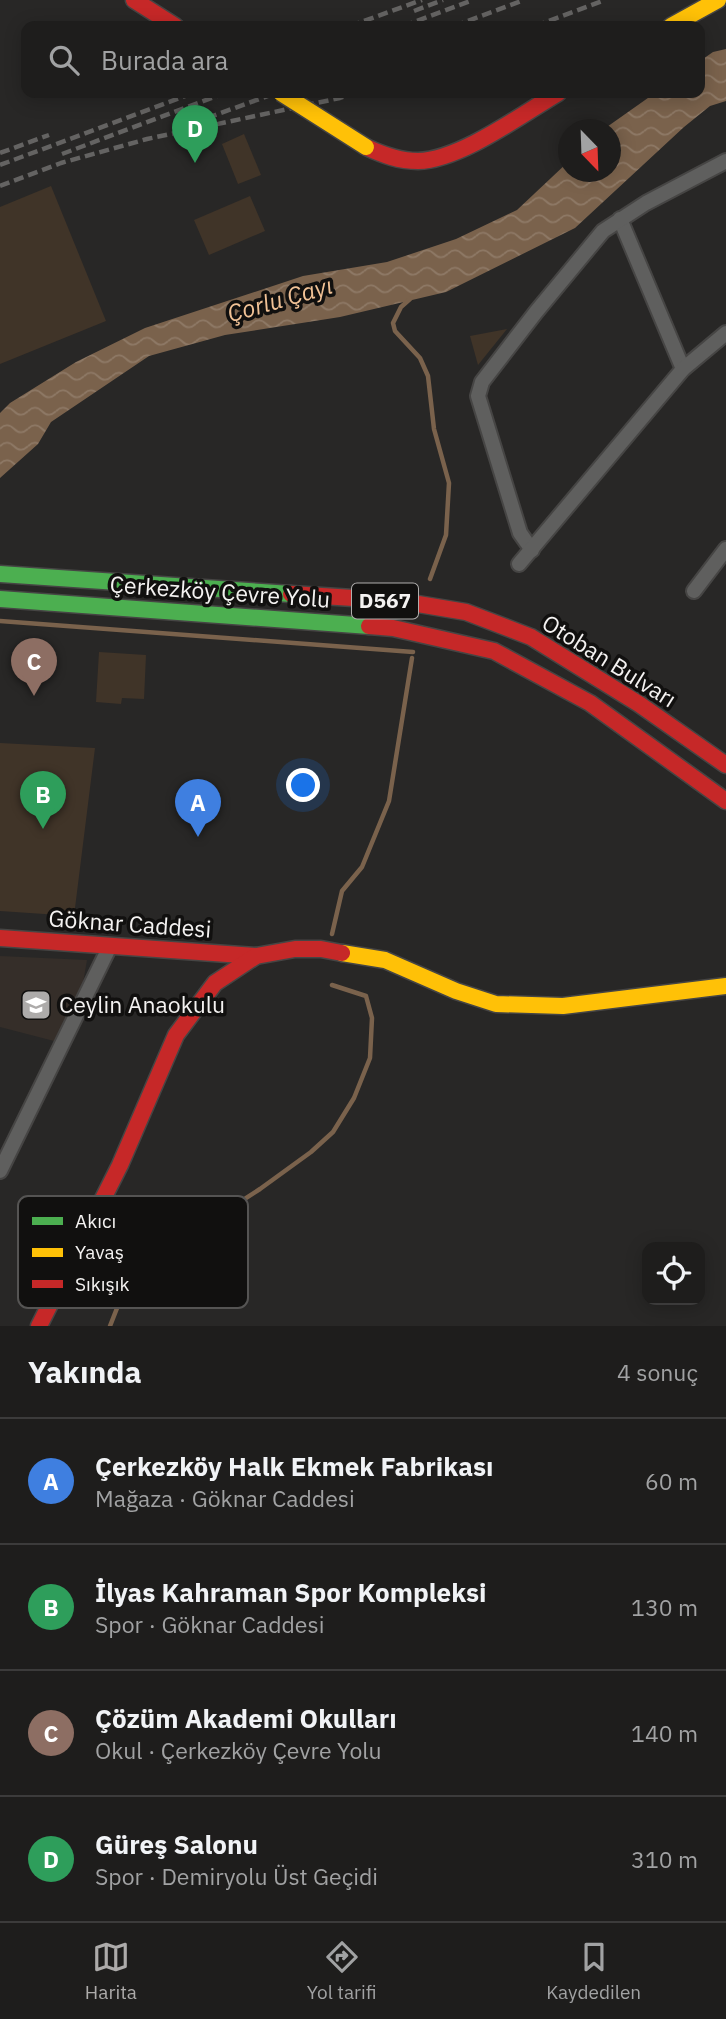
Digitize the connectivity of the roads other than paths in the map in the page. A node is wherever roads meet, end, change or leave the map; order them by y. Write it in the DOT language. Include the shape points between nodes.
graph roads {
  1 [pos="134,0"];
  2 [pos="718,0"];
  3 [pos="168,21"];
  4 [pos="680,21"];
  5 [pos="289,98"];
  6 [pos="550,98"];
  7 [pos="726,161"];
  8 [pos="620,219"];
  9 [pos="726,333"];
  10 [pos="683,369"];
  11 [pos="726,549"];
  12 [pos="532,550"];
  13 [pos="519,564"];
  14 [pos="0,574"];
  15 [pos="694,591"];
  16 [pos="0,599"];
  17 [pos="726,765"];
  18 [pos="726,801"];
  19 [pos="0,939"];
  20 [pos="110,946"];
  21 [pos="256,956"];
  22 [pos="726,986"];
  23 [pos="0,1171"];
  24 [pos="106,1196"];
  25 [pos="48,1308"];
  26 [pos="39,1326"];
  1 -- 3 [label="main road"];
  2 -- 4 [label="main road"];
  5 -- 6 [label="main road, bridge" via="382,155 428,161 475,143"];
  7 -- 8 [label="street"];
  8 -- 10 [label="street"];
  8 -- 12 [label="street" via="603,231 529,320 482,382 478,396 520,534"];
  9 -- 10 [label="street"];
  10 -- 12 [label="street"];
  11 -- 15 [label="street"];
  12 -- 13 [label="street"];
  14 -- 17 [label="main road, Otoban Bulvarı / D567" via="400,601 466,612 531,637"];
  16 -- 18 [label="main road, Çerkezköy Çevre Yolu / D567" via="393,628 494,651 590,702"];
  19 -- 20 [label="main road, Göknar Caddesi"];
  20 -- 21 [label="main road, Göknar Caddesi"];
  20 -- 23 [label="street"];
  21 -- 22 [label="main road" via="295,949 385,960 496,1004 564,1006"];
  21 -- 24 [label="main road" via="215,983 176,1035"];
  25 -- 26 [label="main road"];
}
